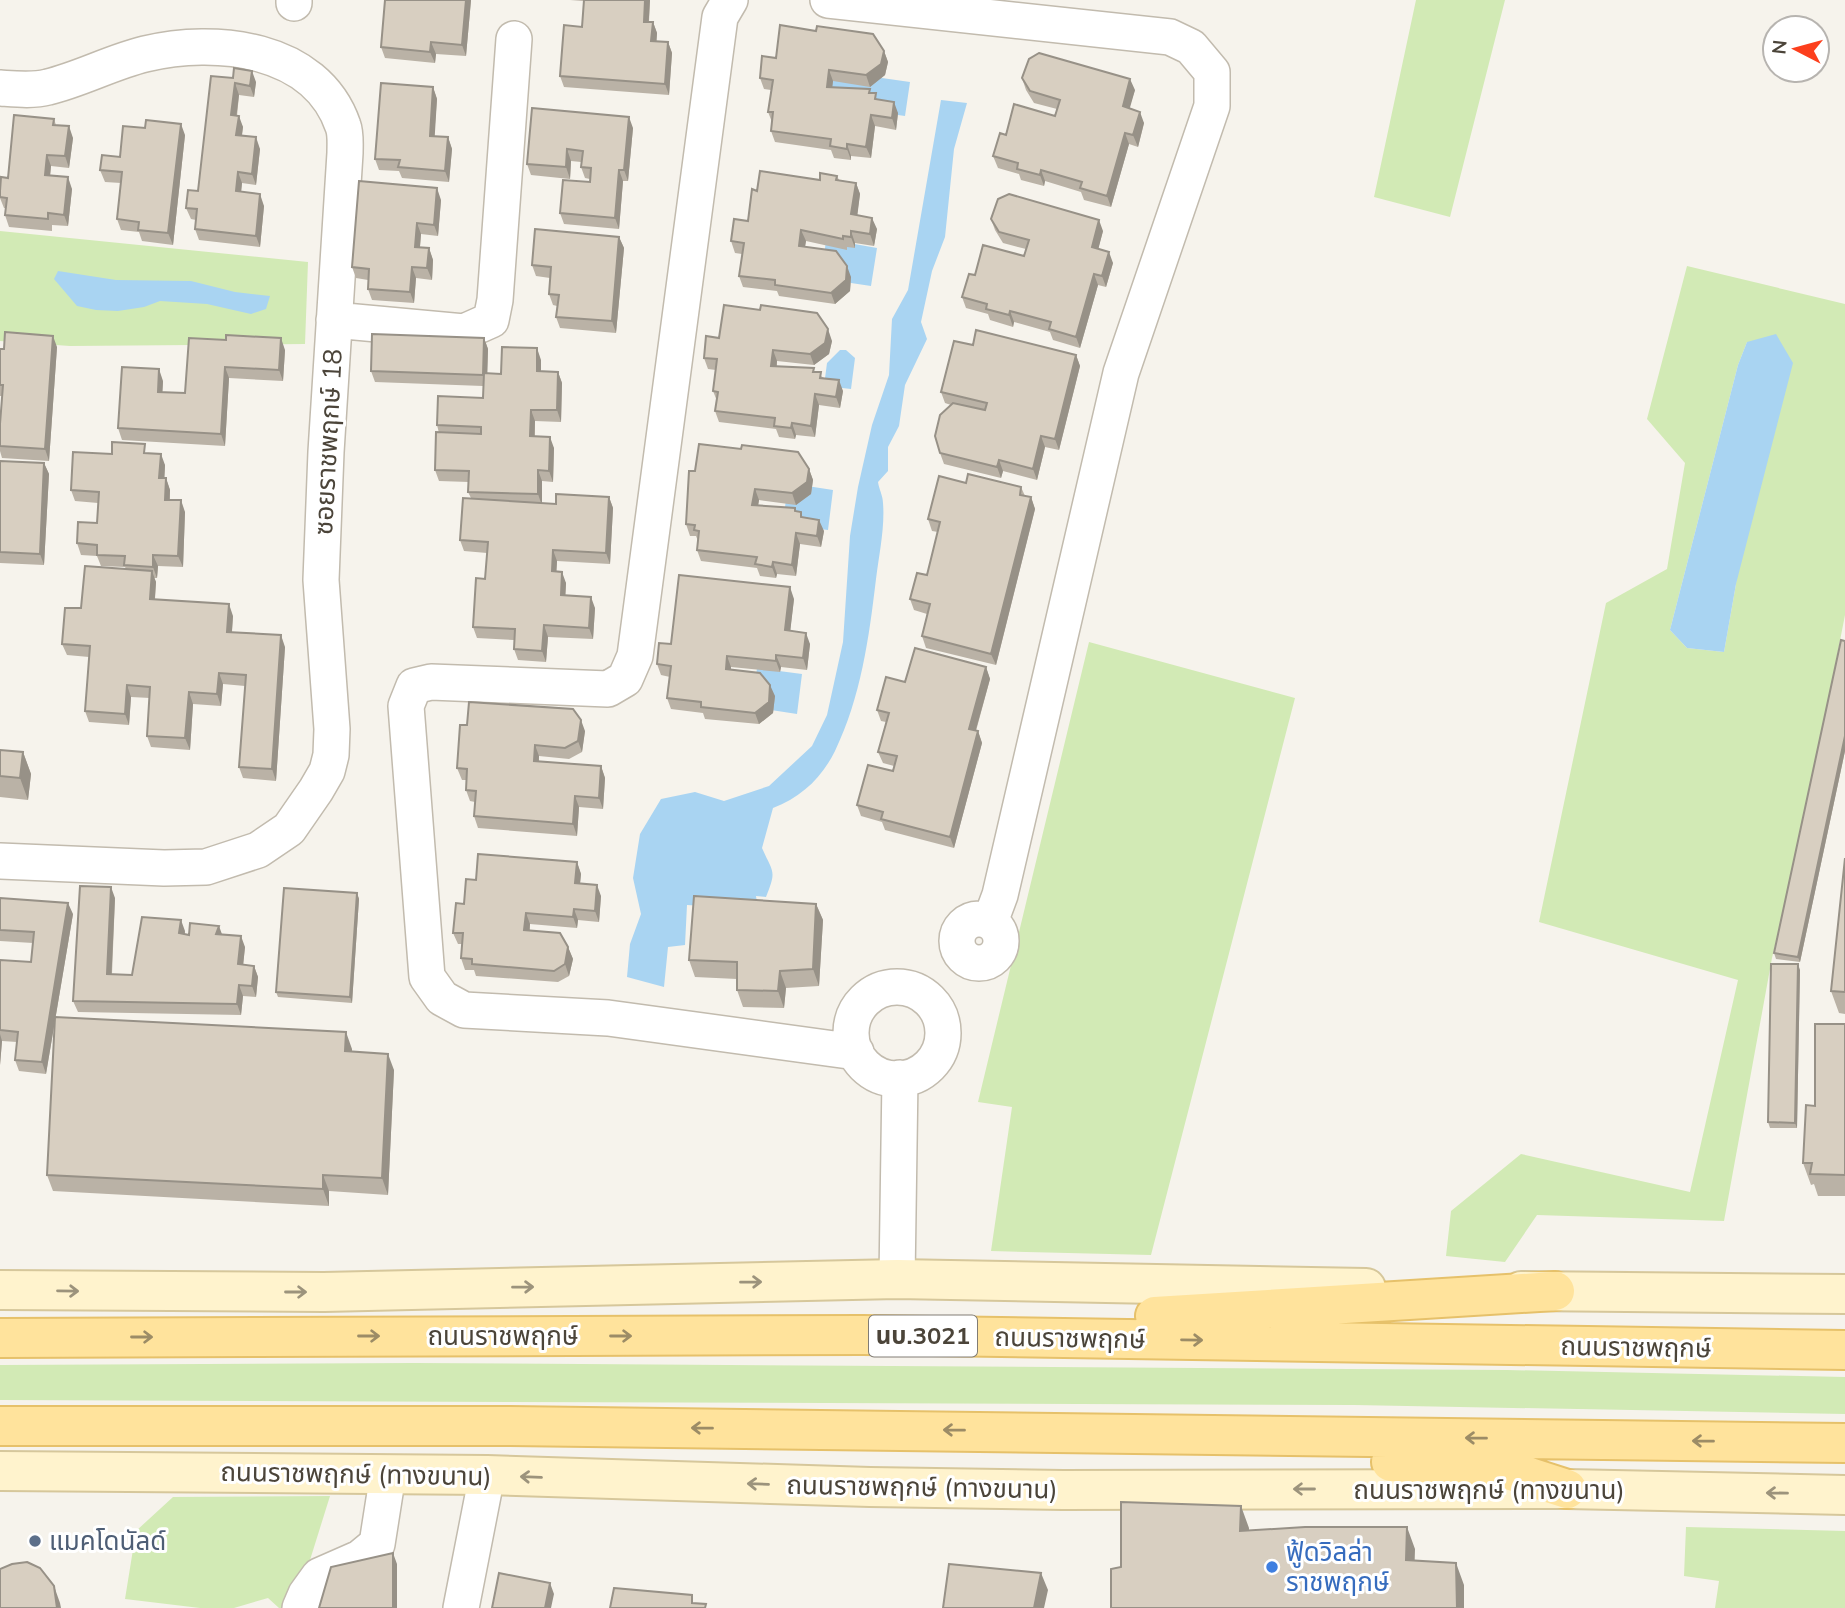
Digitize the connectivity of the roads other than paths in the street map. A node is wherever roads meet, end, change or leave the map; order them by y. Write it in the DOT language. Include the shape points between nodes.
graph roads {
  1 [pos="730,0"];
  2 [pos="828,0"];
  3 [pos="514,39"];
  4 [pos="0,88"];
  5 [pos="334,320"];
  6 [pos="0,861"];
  7 [pos="934,1005"];
  8 [pos="856,1052"];
  9 [pos="900,1078"];
  10 [pos="897,1279"];
  11 [pos="0,1290"];
  12 [pos="1555,1291"];
  13 [pos="1845,1294"];
  14 [pos="863,1335"];
  15 [pos="0,1338"];
  16 [pos="1845,1350"];
  17 [pos="0,1426"];
  18 [pos="1010,1431"];
  19 [pos="1845,1443"];
  20 [pos="0,1471"];
  21 [pos="387,1474"];
  22 [pos="487,1475"];
  23 [pos="1567,1489"];
  24 [pos="1845,1495"];
  25 [pos="300,1608"];
  26 [pos="461,1608"];
  1 -- 8 [label="street" via="720,17 635,656 625,679 608,689 431,682 414,686 406,706 428,977 442,998 464,1010 608,1018"];
  2 -- 7 [label="street" via="1170,37 1191,47 1212,72 1212,106 1121,373 1000,895 990,922 969,921 959,932 957,947 965,958 956,979"];
  3 -- 5 [label="street" via="491,320 464,332"];
  4 -- 5 [label="street, ซอยราชพฤกษ์ 18" via="47,88 144,54 196,46 244,50 285,62 314,79 344,128"];
  5 -- 6 [label="street, ซอยราชพฤกษ์ 18" via="321,580 332,729 327,771 316,790 289,830 258,850 206,867"];
  7 -- 8 [label="street" via="908,988 880,990 858,1009 852,1038"];
  7 -- 9 [label="street" via="941,1019 940,1050 919,1073"];
  8 -- 9 [label="street" via="875,1073"];
  9 -- 10 [label="street"];
  11 -- 10 [label="main road, นบ.3021, one-way" via="324,1292"];
  10 -- 12 [label="main road, นบ.3021"];
  12 -- 13 [label="main road, นบ.3021"];
  12 -- 14 [label="main road"];
  15 -- 14 [label="main road, ถนนราชพฤกษ์ / นบ.3021, one-way"];
  14 -- 16 [label="main road, ถนนราชพฤกษ์ / นบ.3021, one-way"];
  18 -- 17 [label="main road, one-way"];
  19 -- 18 [label="main road, one-way"];
  18 -- 23 [label="main road" via="1064,1450 1495,1466"];
  20 -- 21 [label="main road, ถนนราชพฤกษ์ (ทางขนาน)"];
  21 -- 22 [label="main road, ถนนราชพฤกษ์ (ทางขนาน)"];
  21 -- 25 [label="street" via="377,1544 360,1558 318,1576"];
  23 -- 22 [label="main road, ถนนราชพฤกษ์ (ทางขนาน), one-way" via="1063,1490"];
  22 -- 26 [label="street"];
  24 -- 23 [label="main road, ถนนราชพฤกษ์ (ทางขนาน), one-way"];
}
